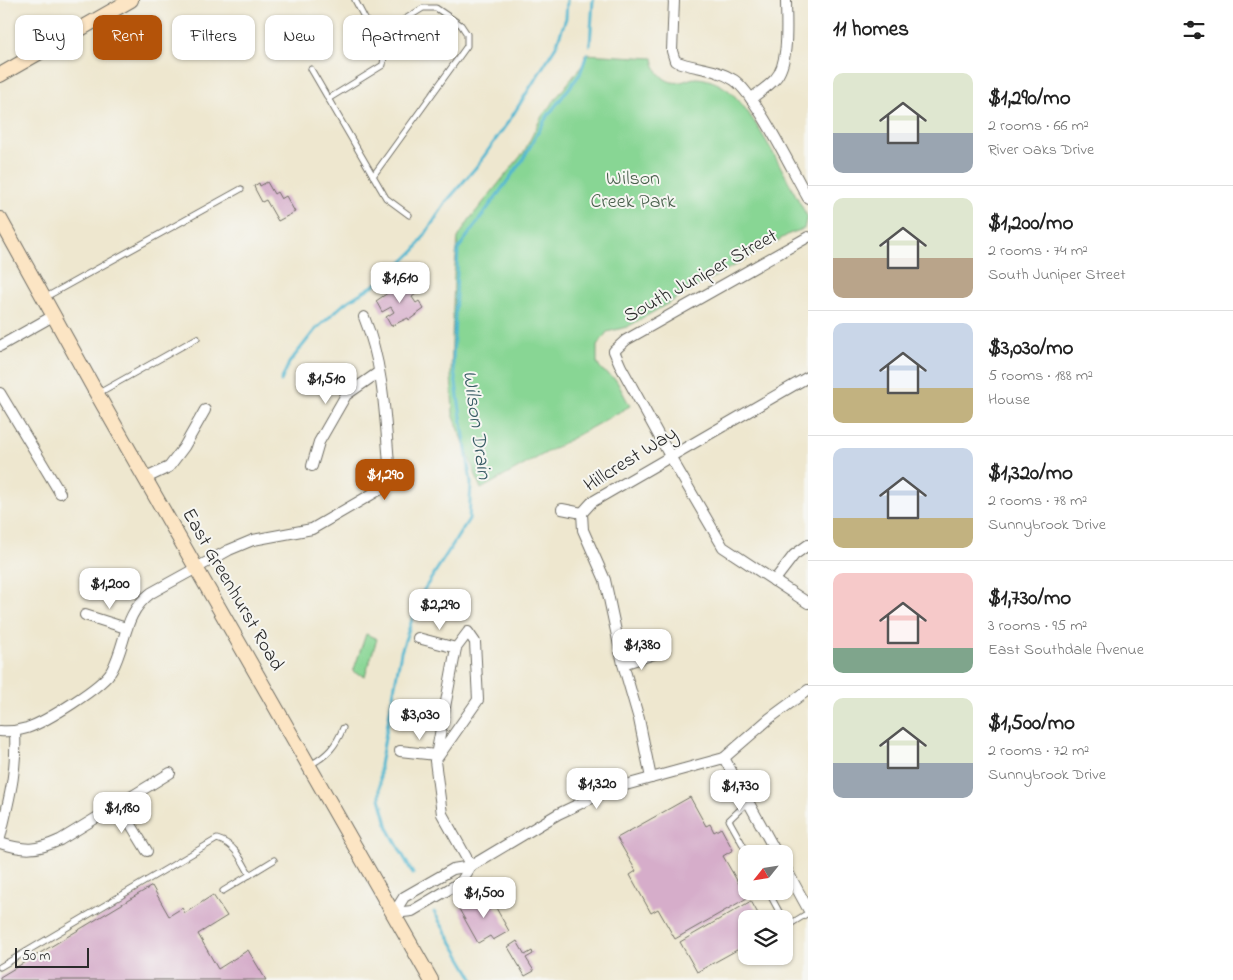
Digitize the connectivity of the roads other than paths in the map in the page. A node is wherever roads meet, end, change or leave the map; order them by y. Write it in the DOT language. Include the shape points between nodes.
graph roads {
  1 [pos="131,0"];
  2 [pos="355,0"];
  3 [pos="674,0"];
  4 [pos="786,0"];
  5 [pos="364,15"];
  6 [pos="412,15"];
  7 [pos="447,15"];
  8 [pos="458,22"];
  9 [pos="458,58"];
  10 [pos="384,60"];
  11 [pos="457,60"];
  12 [pos="311,69"];
  13 [pos="0,75"];
  14 [pos="751,98"];
  15 [pos="328,99"];
  16 [pos="373,176"];
  17 [pos="241,189"];
  18 [pos="808,198"];
  19 [pos="409,215"];
  20 [pos="0,219"];
  21 [pos="808,237"];
  22 [pos="43,299"];
  23 [pos="53,316"];
  24 [pos="364,316"];
  25 [pos="197,338"];
  26 [pos="0,346"];
  27 [pos="379,372"];
  28 [pos="808,377"];
  29 [pos="0,393"];
  30 [pos="97,394"];
  31 [pos="205,410"];
  32 [pos="670,456"];
  33 [pos="312,466"];
  34 [pos="146,478"];
  35 [pos="60,493"];
  36 [pos="562,509"];
  37 [pos="582,514"];
  38 [pos="808,546"];
  39 [pos="197,568"];
  40 [pos="774,581"];
  41 [pos="808,604"];
  42 [pos="86,615"];
  43 [pos="126,628"];
  44 [pos="418,638"];
  45 [pos="456,648"];
  46 [pos="654,654"];
  47 [pos="623,664"];
  48 [pos="807,692"];
  49 [pos="343,728"];
  50 [pos="0,731"];
  51 [pos="14,732"];
  52 [pos="400,751"];
  53 [pos="436,758"];
  54 [pos="724,758"];
  55 [pos="310,765"];
  56 [pos="170,773"];
  57 [pos="652,778"];
  58 [pos="749,802"];
  59 [pos="119,805"];
  60 [pos="0,838"];
  61 [pos="0,843"];
  62 [pos="743,845"];
  63 [pos="772,845"];
  64 [pos="147,851"];
  65 [pos="274,860"];
  66 [pos="471,866"];
  67 [pos="250,875"];
  68 [pos="793,881"];
  69 [pos="223,891"];
  70 [pos="808,908"];
  71 [pos="394,913"];
  72 [pos="808,913"];
  73 [pos="793,919"];
  74 [pos="0,967"];
  75 [pos="431,980"];
  1 -- 13 [label="main road"];
  2 -- 5 [label="lane"];
  3 -- 14 [label="street" via="672,50 675,61 713,70 735,81"];
  4 -- 14 [label="street" via="782,70"];
  6 -- 7 [label="lane" via="423,8 436,8"];
  8 -- 9 [label="lane" via="467,34 467,46"];
  10 -- 15 [label="lane" via="383,65"];
  11 -- 16 [label="lane"];
  12 -- 15 [label="lane"];
  14 -- 18 [label="street"];
  15 -- 16 [label="lane"];
  16 -- 19 [label="lane" via="386,198"];
  17 -- 22 [label="lane"];
  20 -- 22 [label="main road, East Greenhurst Road"];
  21 -- 32 [label="street, South Juniper Street" via="626,340 614,351"];
  22 -- 23 [label="main road, East Greenhurst Road"];
  23 -- 26 [label="street"];
  23 -- 30 [label="main road, East Greenhurst Road"];
  24 -- 27 [label="street"];
  25 -- 30 [label="lane"];
  27 -- 33 [label="street" via="346,395 319,442"];
  27 -- 39 [label="street" via="390,476 379,490 312,529 253,540"];
  28 -- 32 [label="street, Hillcrest Way"];
  29 -- 35 [label="street"];
  30 -- 34 [label="main road, East Greenhurst Road"];
  31 -- 34 [label="street" via="169,467"];
  32 -- 37 [label="street, Hillcrest Way" via="592,502"];
  32 -- 40 [label="street" via="723,547"];
  34 -- 39 [label="main road, East Greenhurst Road"];
  36 -- 37 [label="street"];
  37 -- 47 [label="street, Hillcrest Way" via="583,530 605,580"];
  38 -- 40 [label="street" via="794,555"];
  39 -- 43 [label="street" via="140,601"];
  39 -- 55 [label="main road, East Greenhurst Road"];
  40 -- 41 [label="street"];
  42 -- 43 [label="street"];
  43 -- 51 [label="street" via="121,651 110,673 94,689 41,721"];
  44 -- 45 [label="street"];
  45 -- 53 [label="street"];
  45 -- 53 [label="street" via="468,632 476,642 478,700"];
  46 -- 47 [label="street"];
  47 -- 57 [label="street, Hillcrest Way"];
  48 -- 54 [label="street" via="770,718"];
  49 -- 55 [label="lane" via="337,743 323,758"];
  50 -- 51 [label="street"];
  51 -- 60 [label="street" via="14,778"];
  52 -- 53 [label="street"];
  53 -- 66 [label="street" via="442,814"];
  54 -- 57 [label="street"];
  54 -- 58 [label="street"];
  55 -- 71 [label="main road, East Greenhurst Road"];
  56 -- 59 [label="street"];
  57 -- 66 [label="street" via="611,789 558,814"];
  58 -- 62 [label="lane" via="729,820"];
  58 -- 63 [label="street"];
  59 -- 61 [label="street" via="40,849 20,850"];
  59 -- 64 [label="street"];
  65 -- 67 [label="lane"];
  66 -- 71 [label="street" via="453,869 404,897"];
  66 -- 71 [label="street" via="461,882 412,911"];
  67 -- 69 [label="lane"];
  67 -- 74 [label="lane" via="236,850 217,839"];
  68 -- 70 [label="street"];
  71 -- 75 [label="main road, East Greenhurst Road"];
  72 -- 73 [label="lane"];
}
